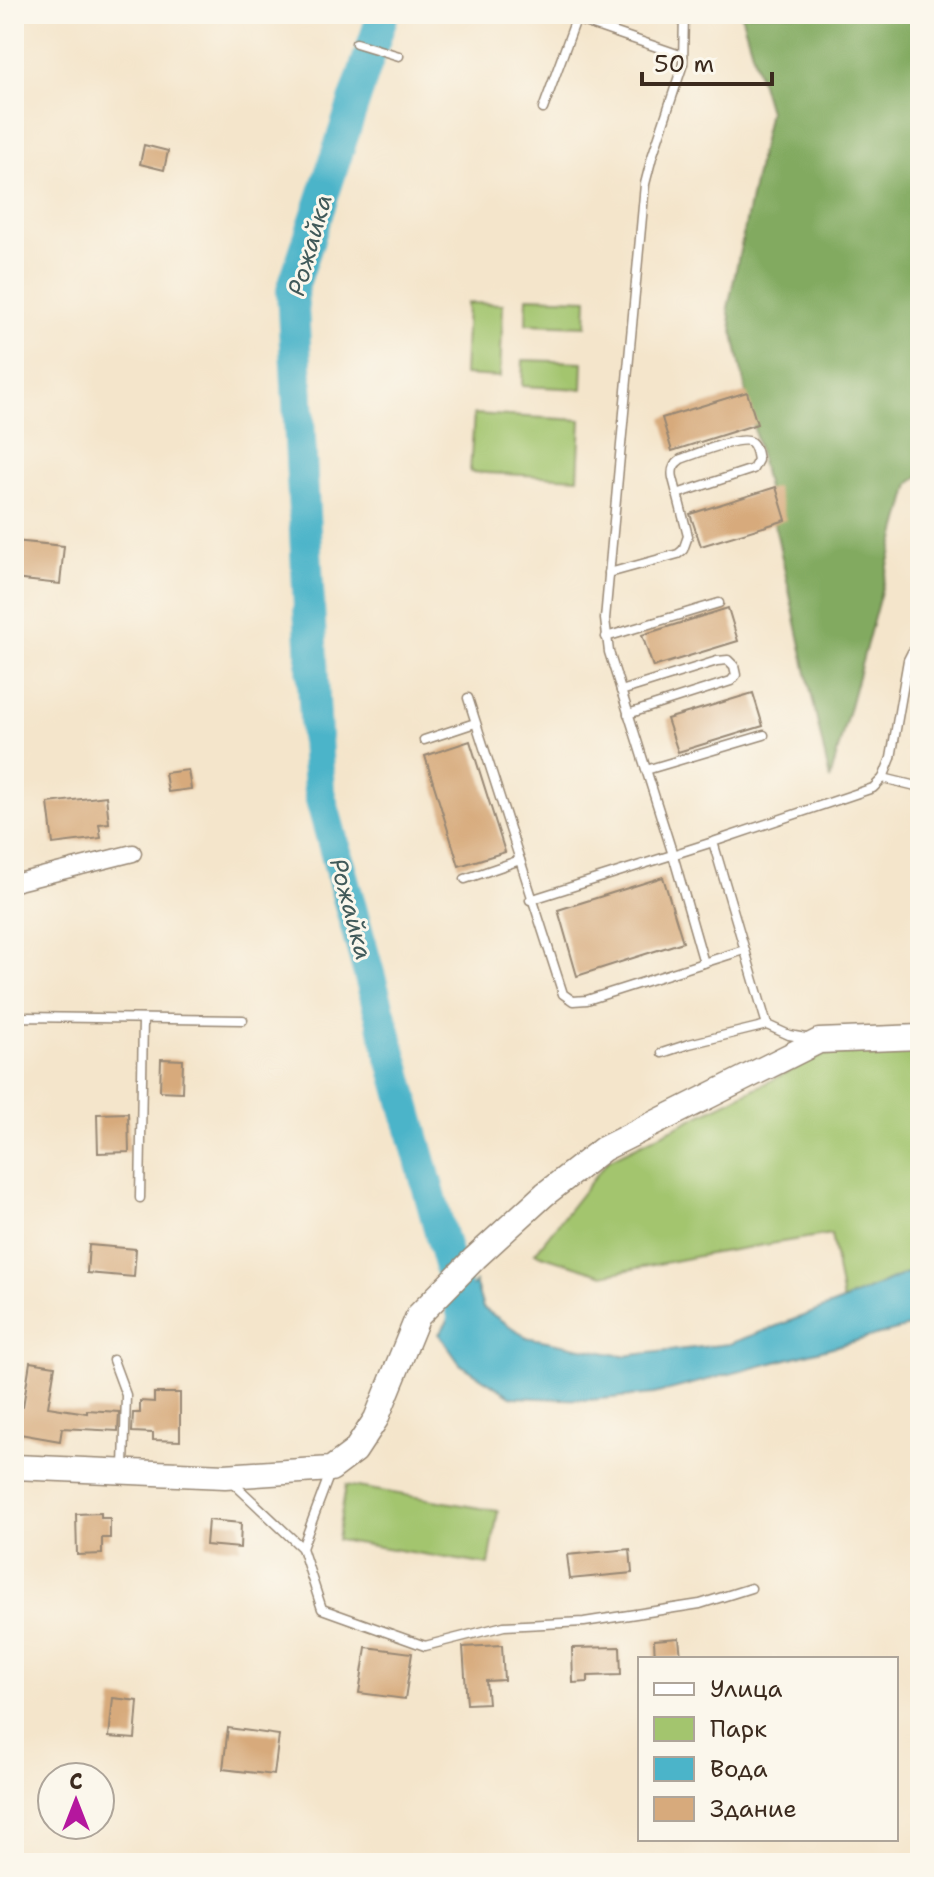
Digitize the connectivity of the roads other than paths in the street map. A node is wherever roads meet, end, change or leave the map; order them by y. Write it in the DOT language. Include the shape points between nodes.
graph roads {
  1 [pos="561,14"];
  2 [pos="684,14"];
  3 [pos="576,19"];
  4 [pos="356,43"];
  5 [pos="399,56"];
  6 [pos="683,56"];
  7 [pos="543,109"];
  8 [pos="677,494"];
  9 [pos="609,573"];
  10 [pos="920,575"];
  11 [pos="920,600"];
  12 [pos="719,603"];
  13 [pos="920,626"];
  14 [pos="606,637"];
  15 [pos="919,649"];
  16 [pos="621,691"];
  17 [pos="468,698"];
  18 [pos="628,714"];
  19 [pos="475,723"];
  20 [pos="764,735"];
  21 [pos="424,740"];
  22 [pos="646,770"];
  23 [pos="883,778"];
  24 [pos="920,787"];
  25 [pos="713,842"];
  26 [pos="133,853"];
  27 [pos="673,855"];
  28 [pos="520,860"];
  29 [pos="465,879"];
  30 [pos="14,883"];
  31 [pos="531,900"];
  32 [pos="744,950"];
  33 [pos="704,963"];
  34 [pos="143,1019"];
  35 [pos="243,1020"];
  36 [pos="14,1023"];
  37 [pos="767,1025"];
  38 [pos="920,1037"];
  39 [pos="819,1041"];
  40 [pos="662,1053"];
  41 [pos="140,1198"];
  42 [pos="113,1360"];
  43 [pos="14,1467"];
  44 [pos="331,1469"];
  45 [pos="124,1472"];
  46 [pos="225,1476"];
  47 [pos="302,1548"];
  48 [pos="751,1588"];
  1 -- 3 [label="lane"];
  2 -- 6 [label="lane"];
  3 -- 6 [label="lane"];
  3 -- 7 [label="lane"];
  4 -- 5 [label="lane"];
  6 -- 9 [label="lane" via="645,184"];
  8 -- 8 [label="lane" via="671,472 681,459 741,440 755,446 758,460 753,469"];
  8 -- 9 [label="lane" via="688,536 683,550"];
  9 -- 14 [label="lane"];
  10 -- 11 [label="lane"];
  12 -- 14 [label="lane"];
  13 -- 15 [label="lane"];
  14 -- 16 [label="lane"];
  15 -- 23 [label="lane" via="908,660"];
  16 -- 18 [label="lane"];
  16 -- 18 [label="lane" via="717,661 728,660 736,671 731,681"];
  17 -- 19 [label="lane"];
  18 -- 22 [label="lane"];
  19 -- 21 [label="lane"];
  19 -- 28 [label="lane"];
  20 -- 22 [label="lane"];
  22 -- 27 [label="lane"];
  23 -- 24 [label="lane"];
  23 -- 25 [label="lane" via="873,788"];
  25 -- 27 [label="lane"];
  25 -- 32 [label="lane"];
  26 -- 30 [label="street"];
  27 -- 31 [label="lane"];
  27 -- 33 [label="lane"];
  28 -- 29 [label="lane"];
  28 -- 31 [label="lane"];
  31 -- 33 [label="lane" via="563,994 573,1001"];
  32 -- 33 [label="lane"];
  32 -- 37 [label="lane"];
  34 -- 35 [label="lane"];
  34 -- 36 [label="lane" via="23,1017"];
  34 -- 41 [label="lane"];
  37 -- 39 [label="lane"];
  37 -- 40 [label="lane"];
  38 -- 39 [label="street"];
  39 -- 44 [label="street" via="603,1149 545,1194 418,1316 376,1419 355,1451"];
  42 -- 45 [label="lane" via="126,1395"];
  43 -- 45 [label="street"];
  44 -- 46 [label="street"];
  44 -- 47 [label="lane"];
  45 -- 46 [label="street"];
  46 -- 47 [label="lane"];
  47 -- 48 [label="lane" via="322,1609 425,1646 504,1626 584,1622 700,1604"];
}
